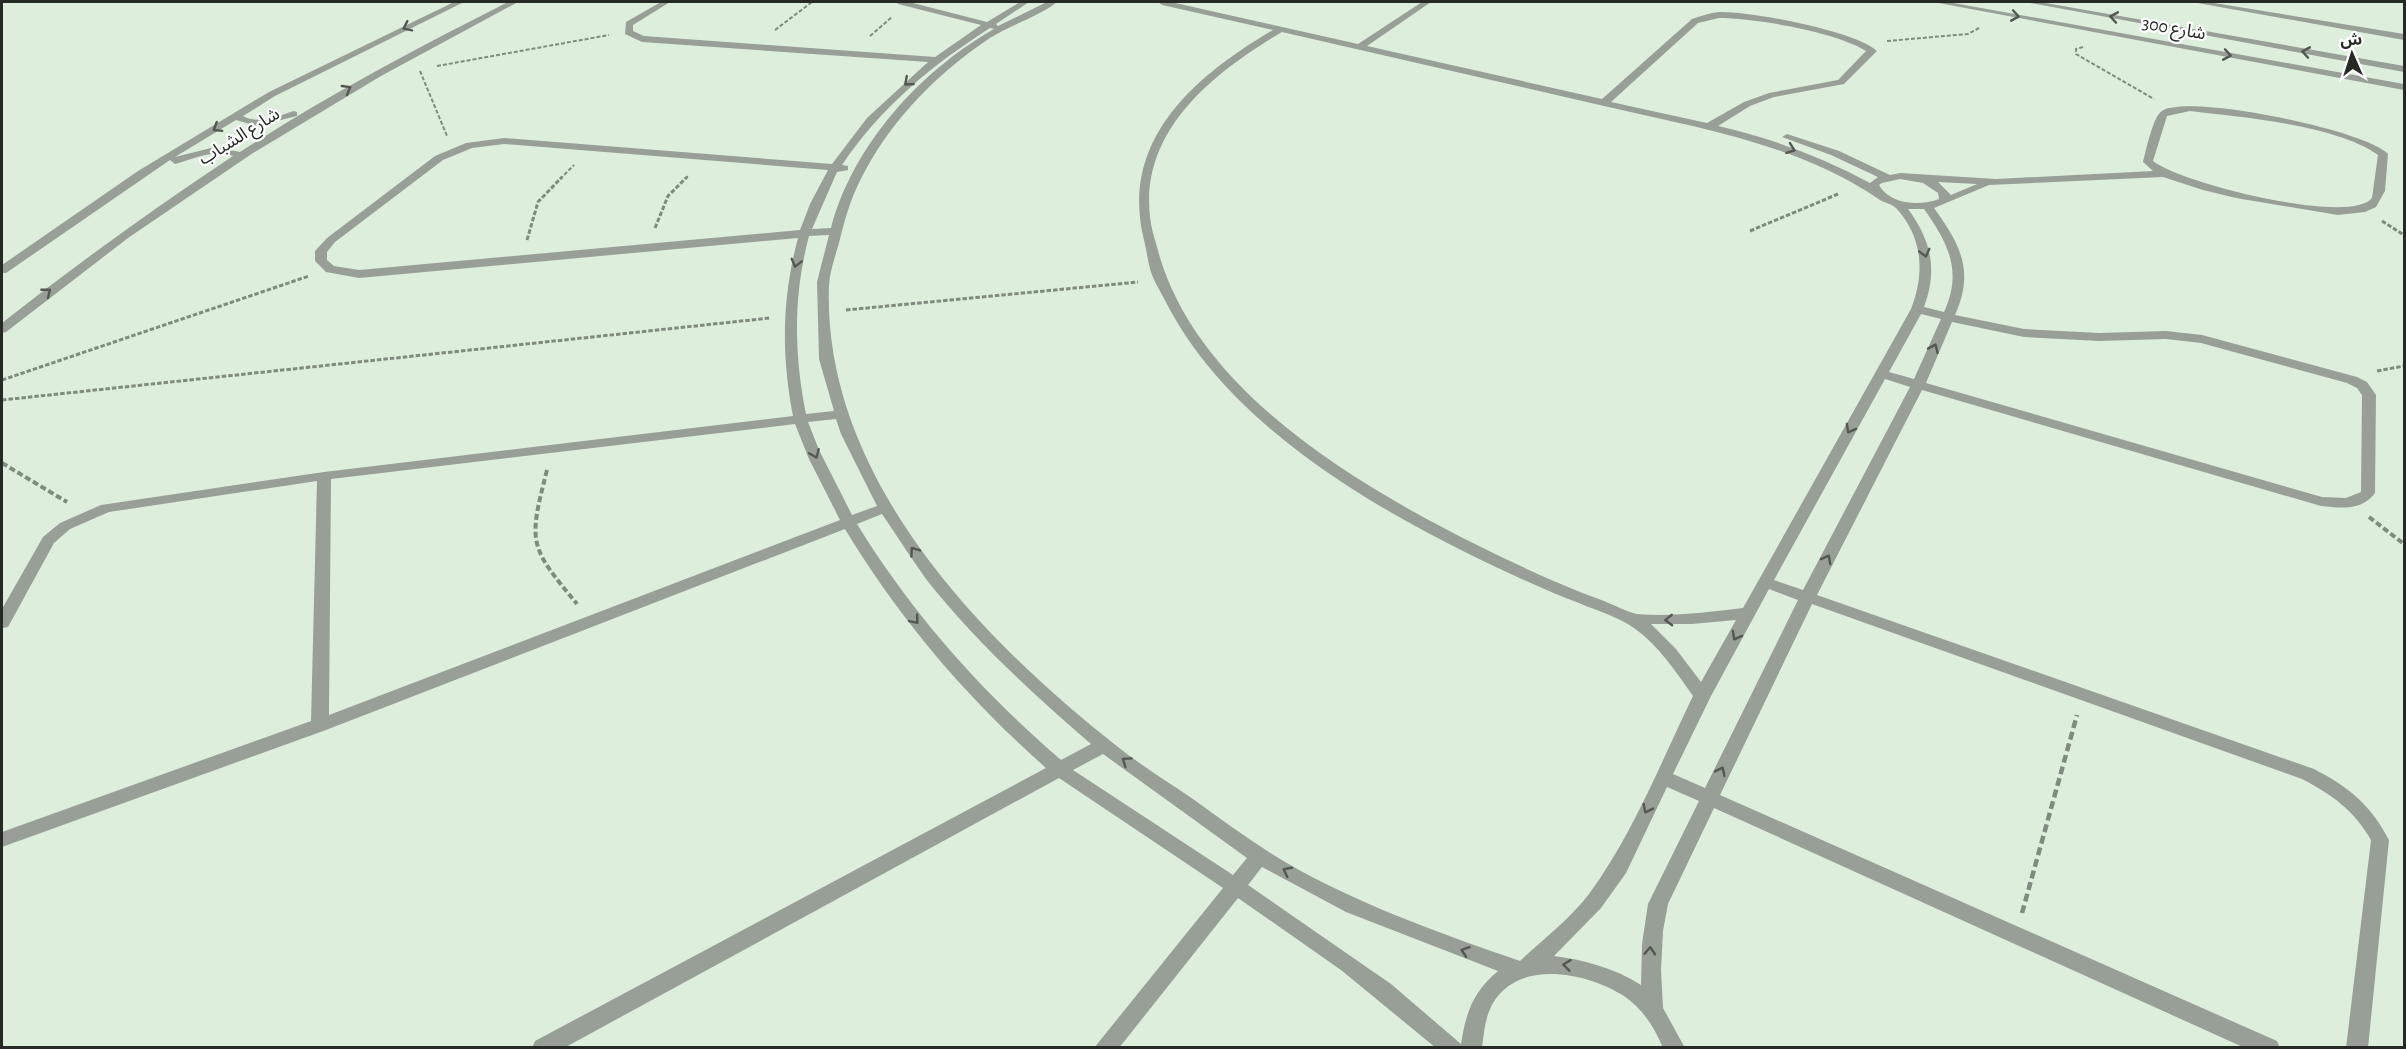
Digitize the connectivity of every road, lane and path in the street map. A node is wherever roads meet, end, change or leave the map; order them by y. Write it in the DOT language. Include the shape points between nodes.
graph roads {
  1 [pos="460,2"];
  2 [pos="514,2"];
  3 [pos="666,2"];
  4 [pos="812,2"];
  5 [pos="905,2"];
  6 [pos="1025,2"];
  7 [pos="1053,2"];
  8 [pos="1162,2"];
  9 [pos="1192,2"];
  10 [pos="1427,2"];
  11 [pos="1937,2"];
  12 [pos="2029,2"];
  13 [pos="2196,2"];
  14 [pos="1211,9"];
  15 [pos="1984,10"];
  16 [pos="996,26"];
  17 [pos="1281,29"];
  18 [pos="628,32"];
  19 [pos="2404,38"];
  20 [pos="1863,43"];
  21 [pos="1364,44"];
  22 [pos="2090,46"];
  23 [pos="752,47"];
  24 [pos="412,54"];
  25 [pos="849,54"];
  26 [pos="935,60"];
  27 [pos="953,61"];
  28 [pos="419,69"];
  29 [pos="2404,69"];
  30 [pos="2404,87"];
  31 [pos="1608,99"];
  32 [pos="324,103"];
  33 [pos="2173,110"];
  34 [pos="237,116"];
  35 [pos="1714,123"];
  36 [pos="593,149"];
  37 [pos="453,150"];
  38 [pos="239,155"];
  39 [pos="707,158"];
  40 [pos="834,167"];
  41 [pos="857,169"];
  42 [pos="142,173"];
  43 [pos="2160,174"];
  44 [pos="1887,177"];
  45 [pos="1915,177"];
  46 [pos="1996,182"];
  47 [pos="1863,183"];
  48 [pos="1876,191"];
  49 [pos="1944,201"];
  50 [pos="1897,202"];
  51 [pos="1927,206"];
  52 [pos="832,231"];
  53 [pos="1750,231"];
  54 [pos="804,232"];
  55 [pos="647,248"];
  56 [pos="521,260"];
  57 [pos="330,269"];
  58 [pos="2,270"];
  59 [pos="1159,279"];
  60 [pos="1917,309"];
  61 [pos="823,313"];
  62 [pos="790,316"];
  63 [pos="1948,318"];
  64 [pos="2,329"];
  65 [pos="1881,374"];
  66 [pos="2,380"];
  67 [pos="1918,385"];
  68 [pos="2,400"];
  69 [pos="840,414"];
  70 [pos="800,418"];
  71 [pos="551,448"];
  72 [pos="2,463"];
  73 [pos="324,476"];
  74 [pos="2351,503"];
  75 [pos="885,508"];
  76 [pos="88,514"];
  77 [pos="847,523"];
  78 [pos="2404,544"];
  79 [pos="1765,582"];
  80 [pos="1808,596"];
  81 [pos="1749,613"];
  82 [pos="1631,619"];
  83 [pos="590,621"];
  84 [pos="2,623"];
  85 [pos="2083,694"];
  86 [pos="1702,696"];
  87 [pos="320,725"];
  88 [pos="1103,746"];
  89 [pos="1059,769"];
  90 [pos="1663,777"];
  91 [pos="1708,797"];
  92 [pos="2,840"];
  93 [pos="1260,856"];
  94 [pos="1235,886"];
  95 [pos="2016,934"];
  96 [pos="1524,968"];
  97 [pos="1653,1010"];
  98 [pos="543,1047"];
  99 [pos="1105,1047"];
  100 [pos="1452,1047"];
  101 [pos="1471,1047"];
  102 [pos="1674,1047"];
  103 [pos="2269,1047"];
  104 [pos="2357,1047"];
  1 -- 34 [label="street, شارع الشباب, one-way" via="337,61"];
  2 -- 24 [label="street, شارع الشباب"];
  3 -- 18 [label="street" via="629,24"];
  4 -- 23 [label="path"];
  5 -- 16 [label="street"];
  5 -- 25 [label="path"];
  6 -- 16 [label="street"];
  7 -- 16 [label="street"];
  8 -- 14 [label="street"];
  9 -- 14 [label="street"];
  10 -- 21 [label="street"];
  11 -- 15 [label="street, شارع 300"];
  29 -- 12 [label="street, شارع 300, one-way"];
  13 -- 19 [label="street"];
  14 -- 17 [label="street"];
  14 -- 21 [label="street"];
  15 -- 20 [label="path" via="1976,32"];
  15 -- 30 [label="street, شارع 300, one-way"];
  16 -- 26 [label="street"];
  16 -- 27 [label="street"];
  17 -- 21 [label="street"];
  17 -- 59 [label="street" via="1238,54 1193,90 1157,142 1147,172 1143,205 1146,240"];
  18 -- 23 [label="street" via="642,39"];
  18 -- 28 [label="path"];
  20 -- 31 [label="street" via="1748,18 1711,16 1695,21"];
  20 -- 35 [label="street" via="1872,54 1841,82 1772,95"];
  21 -- 31 [label="street"];
  22 -- 33 [label="path" via="2074,52"];
  23 -- 25 [label="street"];
  24 -- 28 [label="path"];
  32 -- 24 [label="street, شارع الشباب, one-way"];
  25 -- 26 [label="street"];
  26 -- 27 [label="street"];
  26 -- 40 [label="street, one-way" via="868,121"];
  27 -- 41 [label="street" via="883,130"];
  28 -- 37 [label="path"];
  31 -- 35 [label="street"];
  32 -- 34 [label="street" via="267,122 241,120"];
  32 -- 38 [label="street, شارع الشباب"];
  33 -- 43 [label="street" via="2162,115 2149,158 2152,168"];
  33 -- 43 [label="street" via="2205,109 2333,132 2373,145 2383,154 2377,201 2364,210 2338,212 2185,183"];
  34 -- 42 [label="street, شارع الشباب, one-way"];
  35 -- 44 [label="street" via="1807,144"];
  35 -- 47 [label="street, one-way" via="1801,153"];
  36 -- 37 [label="street" via="504,141"];
  36 -- 39 [label="street"];
  36 -- 56 [label="path" via="538,202"];
  37 -- 57 [label="street" via="331,240 321,251 321,261"];
  38 -- 42 [label="street" via="223,151 198,153"];
  64 -- 38 [label="street, شارع الشباب, one-way" via="77,268"];
  39 -- 40 [label="street"];
  39 -- 55 [label="path" via="668,196"];
  40 -- 41 [label="street"];
  40 -- 54 [label="street"];
  41 -- 52 [label="street"];
  42 -- 58 [label="street, شارع الشباب"];
  43 -- 46 [label="street"];
  44 -- 45 [label="street"];
  44 -- 48 [label="street" via="1874,185"];
  45 -- 46 [label="street"];
  45 -- 49 [label="street" via="1944,190"];
  46 -- 49 [label="street"];
  47 -- 48 [label="street"];
  47 -- 53 [label="path"];
  48 -- 50 [label="street"];
  49 -- 51 [label="street"];
  50 -- 51 [label="street"];
  50 -- 60 [label="street, one-way" via="1917,231 1928,262 1924,294"];
  51 -- 63 [label="street" via="1949,236 1959,269 1959,286"];
  52 -- 54 [label="street"];
  52 -- 61 [label="street" via="822,285"];
  54 -- 55 [label="street"];
  54 -- 62 [label="street, one-way" via="793,275"];
  55 -- 56 [label="street"];
  56 -- 57 [label="street" via="359,274"];
  57 -- 66 [label="path"];
  59 -- 61 [label="path"];
  59 -- 82 [label="street" via="1179,317 1209,359 1250,402 1303,446 1367,491 1444,536"];
  60 -- 63 [label="street"];
  60 -- 65 [label="street"];
  61 -- 69 [label="street" via="824,347"];
  62 -- 68 [label="path"];
  62 -- 70 [label="street" via="792,368"];
  67 -- 63 [label="street, one-way"];
  63 -- 74 [label="street" via="2053,336 2166,334 2202,339 2352,380 2369,395 2368,493 2363,500"];
  65 -- 67 [label="street"];
  65 -- 79 [label="street, one-way"];
  67 -- 74 [label="street" via="2321,501"];
  80 -- 67 [label="street, one-way"];
  69 -- 70 [label="street"];
  69 -- 75 [label="street"];
  70 -- 71 [label="street"];
  70 -- 77 [label="street, one-way"];
  71 -- 73 [label="street"];
  71 -- 83 [label="path" via="536,520 537,544 540,555"];
  72 -- 76 [label="path"];
  73 -- 76 [label="street" via="125,505"];
  73 -- 87 [label="street"];
  74 -- 78 [label="path"];
  75 -- 77 [label="street"];
  88 -- 75 [label="street, one-way" via="1010,663 937,583"];
  76 -- 84 [label="street" via="48,540"];
  77 -- 83 [label="street"];
  77 -- 89 [label="street, one-way" via="897,600 967,682"];
  79 -- 80 [label="street"];
  79 -- 81 [label="street"];
  80 -- 85 [label="street"];
  91 -- 80 [label="street, one-way"];
  81 -- 82 [label="street, one-way" via="1692,619"];
  81 -- 86 [label="street, one-way"];
  82 -- 86 [label="street" via="1671,654"];
  83 -- 87 [label="street"];
  85 -- 95 [label="path"];
  85 -- 104 [label="street" via="2308,774 2342,792 2367,815 2380,840"];
  86 -- 90 [label="street"];
  87 -- 92 [label="street"];
  88 -- 89 [label="street"];
  93 -- 88 [label="street, one-way"];
  89 -- 94 [label="street"];
  89 -- 98 [label="street"];
  90 -- 91 [label="street"];
  90 -- 96 [label="street, one-way" via="1619,867 1594,902 1572,927"];
  91 -- 95 [label="street"];
  97 -- 91 [label="street, one-way" via="1650,936 1658,904"];
  93 -- 94 [label="street"];
  96 -- 93 [label="street, one-way" via="1382,918"];
  94 -- 99 [label="street"];
  94 -- 100 [label="street" via="1355,967"];
  95 -- 103 [label="street"];
  97 -- 96 [label="street, one-way" via="1632,990 1581,967 1554,964"];
  96 -- 101 [label="street" via="1502,979 1482,1000 1471,1028"];
  97 -- 102 [label="street"];
}
